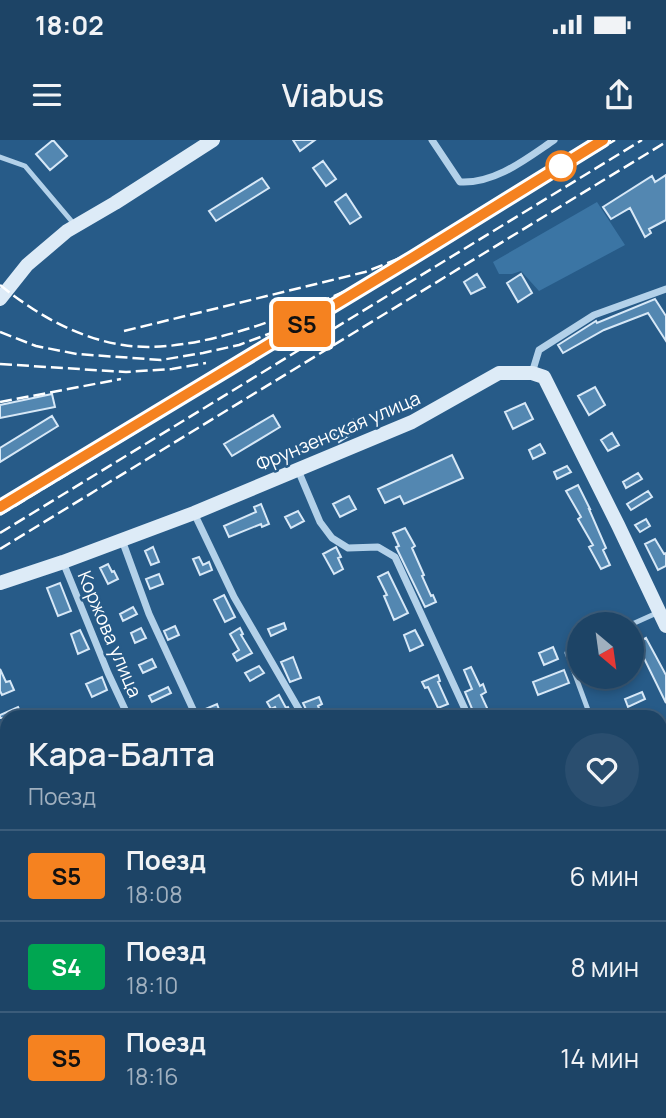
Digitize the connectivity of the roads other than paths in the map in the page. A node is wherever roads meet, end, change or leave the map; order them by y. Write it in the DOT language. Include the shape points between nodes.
graph roads {
  1 [pos="213,140"];
  2 [pos="432,140"];
  3 [pos="554,140"];
  4 [pos="0,157"];
  5 [pos="76,226"];
  6 [pos="666,289"];
  7 [pos="0,299"];
  8 [pos="533,373"];
  9 [pos="298,470"];
  10 [pos="194,513"];
  11 [pos="122,540"];
  12 [pos="63,562"];
  13 [pos="0,583"];
  14 [pos="659,612"];
  15 [pos="644,619"];
  16 [pos="666,626"];
  17 [pos="580,690"];
  18 [pos="125,710"];
  19 [pos="194,710"];
  20 [pos="299,710"];
  21 [pos="465,710"];
  22 [pos="588,710"];
  1 -- 5 [label="street"];
  2 -- 3 [label="street" via="460,182 474,183 513,168"];
  4 -- 5 [label="lane" via="25,166"];
  5 -- 7 [label="street" via="27,265"];
  6 -- 8 [label="street" via="594,315 539,350"];
  8 -- 9 [label="street, Фрунзенская улица" via="499,373 412,422"];
  8 -- 14 [label="street" via="544,377"];
  9 -- 10 [label="street, Фрунзенская улица"];
  9 -- 21 [label="street" via="320,522 332,538 348,548 378,547 395,557"];
  10 -- 11 [label="street, Фрунзенская улица"];
  10 -- 20 [label="street" via="234,597"];
  11 -- 12 [label="street, Фрунзенская улица"];
  11 -- 19 [label="street" via="149,614"];
  12 -- 13 [label="street, Фрунзенская улица"];
  12 -- 18 [label="street, Коржова улица"];
  14 -- 15 [label="lane"];
  14 -- 16 [label="street"];
  17 -- 22 [label="lane"];
}
